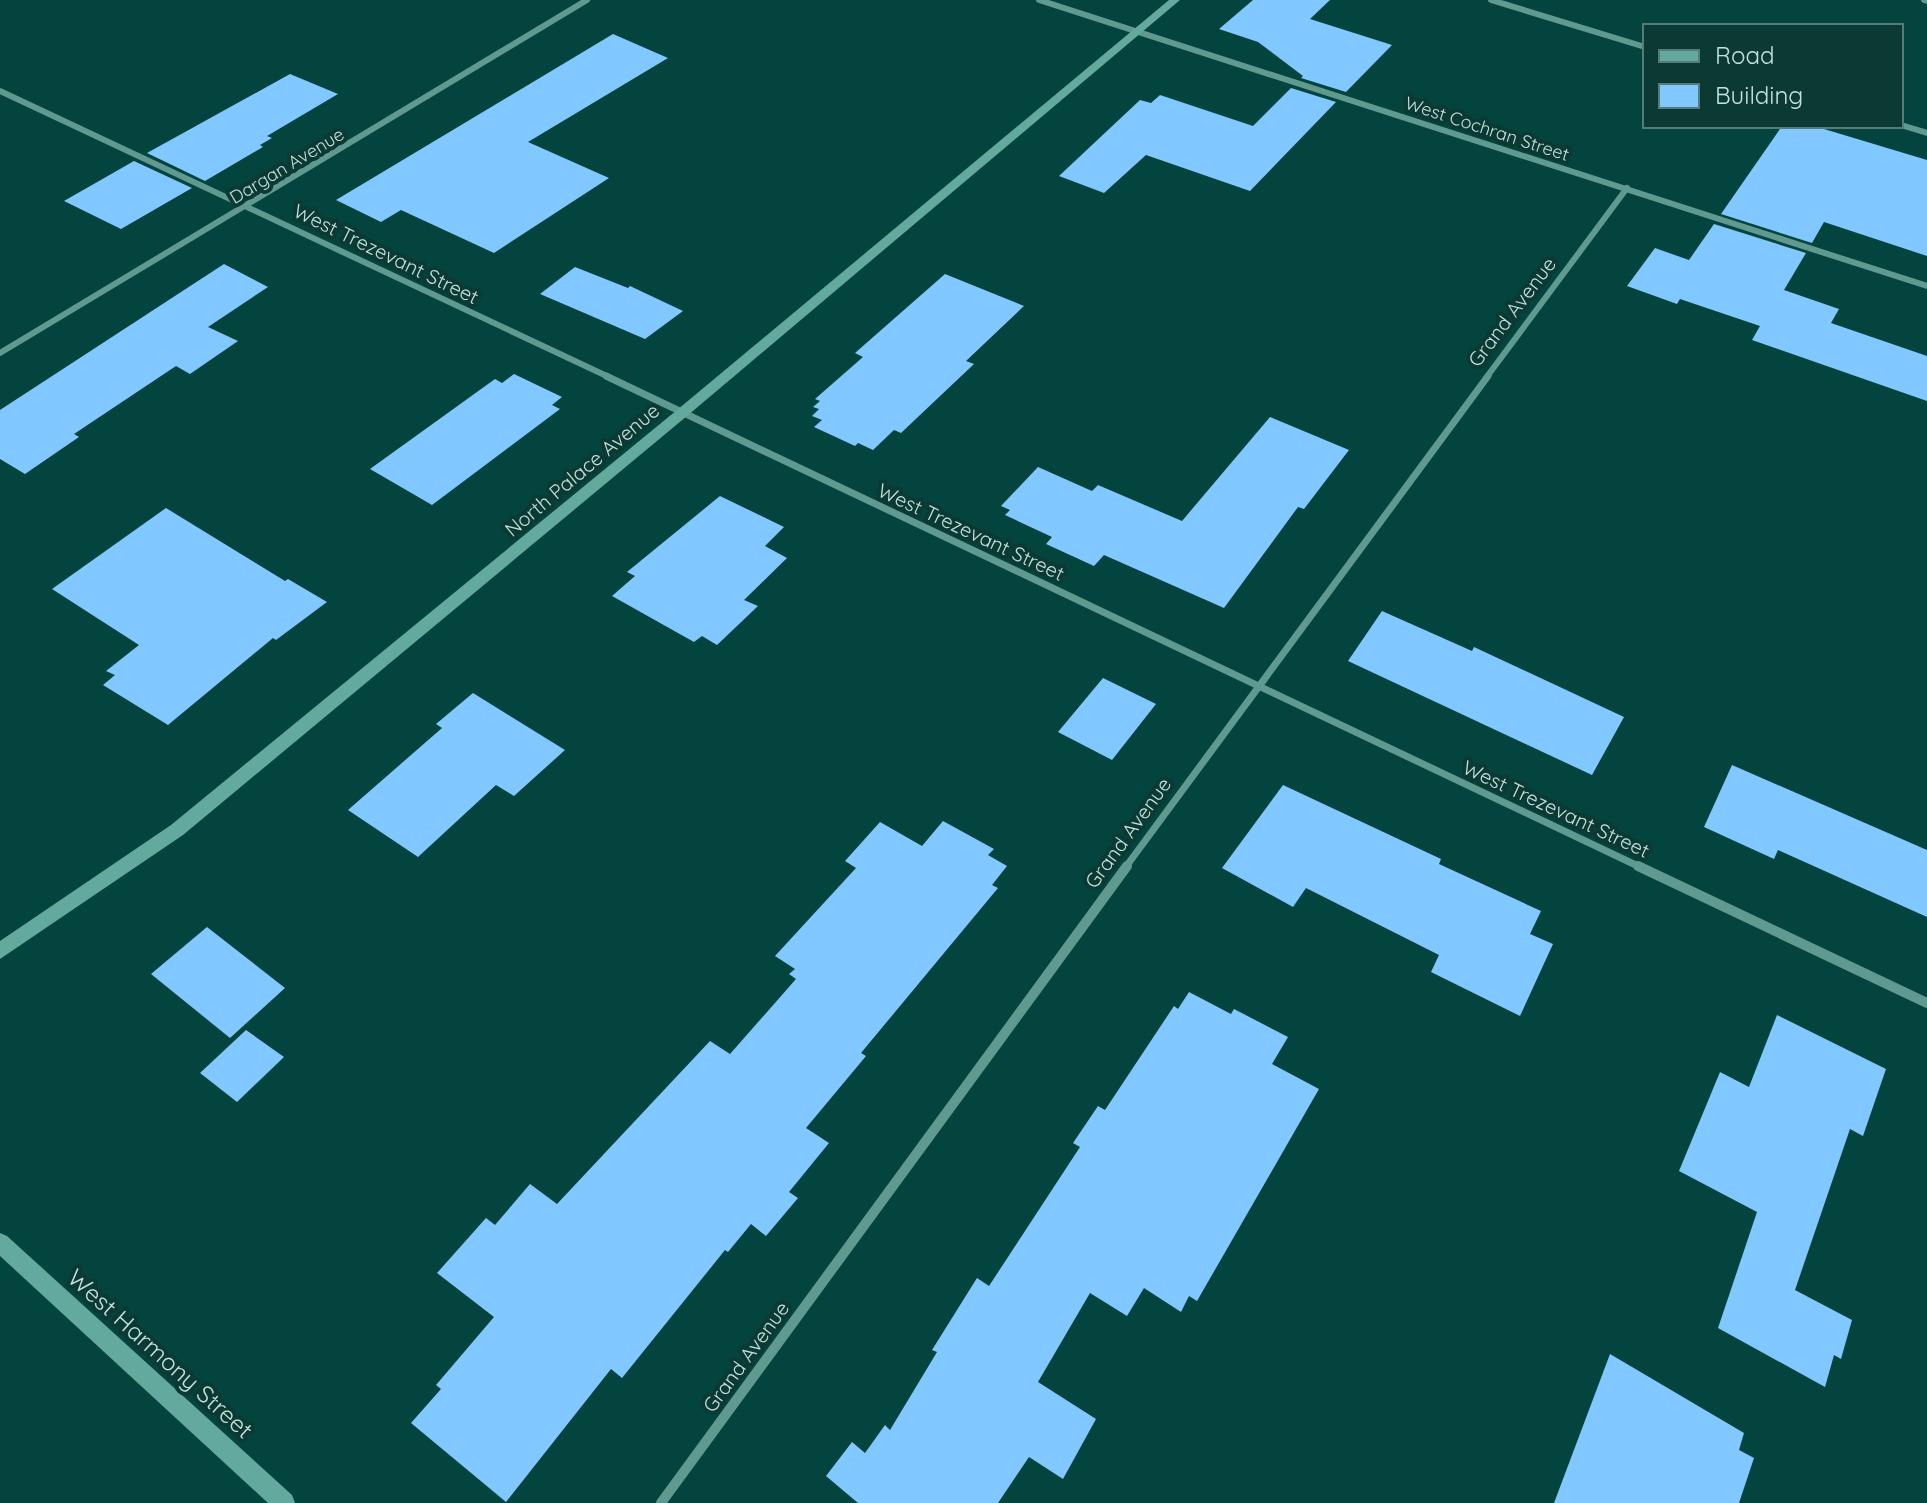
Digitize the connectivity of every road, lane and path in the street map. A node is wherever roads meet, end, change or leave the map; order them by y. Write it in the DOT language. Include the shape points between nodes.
graph roads {
  1 [pos="587,0"];
  2 [pos="1039,0"];
  3 [pos="1175,0"];
  4 [pos="1491,0"];
  5 [pos="1136,31"];
  6 [pos="1643,46"];
  7 [pos="0,91"];
  8 [pos="1903,126"];
  9 [pos="1927,133"];
  10 [pos="1627,188"];
  11 [pos="248,206"];
  12 [pos="1927,286"];
  13 [pos="0,353"];
  14 [pos="682,413"];
  15 [pos="1258,686"];
  16 [pos="0,951"];
  17 [pos="1927,1003"];
  18 [pos="0,1243"];
  19 [pos="284,1503"];
  20 [pos="661,1503"];
  1 -- 11 [label="street, Dargan Avenue"];
  2 -- 5 [label="street, West Cochran Street"];
  3 -- 5 [label="street, North Palace Avenue"];
  4 -- 6 [label="street"];
  5 -- 10 [label="street, West Cochran Street"];
  5 -- 14 [label="street, North Palace Avenue"];
  7 -- 11 [label="street, West Trezevant Street"];
  8 -- 9 [label="street"];
  10 -- 12 [label="street, West Cochran Street"];
  10 -- 15 [label="street, Grand Avenue"];
  11 -- 13 [label="street, Dargan Avenue"];
  11 -- 14 [label="street, West Trezevant Street"];
  14 -- 15 [label="street, West Trezevant Street"];
  14 -- 16 [label="street, North Palace Avenue" via="177,830"];
  15 -- 17 [label="street, West Trezevant Street"];
  15 -- 20 [label="street, Grand Avenue"];
  18 -- 19 [label="street, West Harmony Street"];
}
